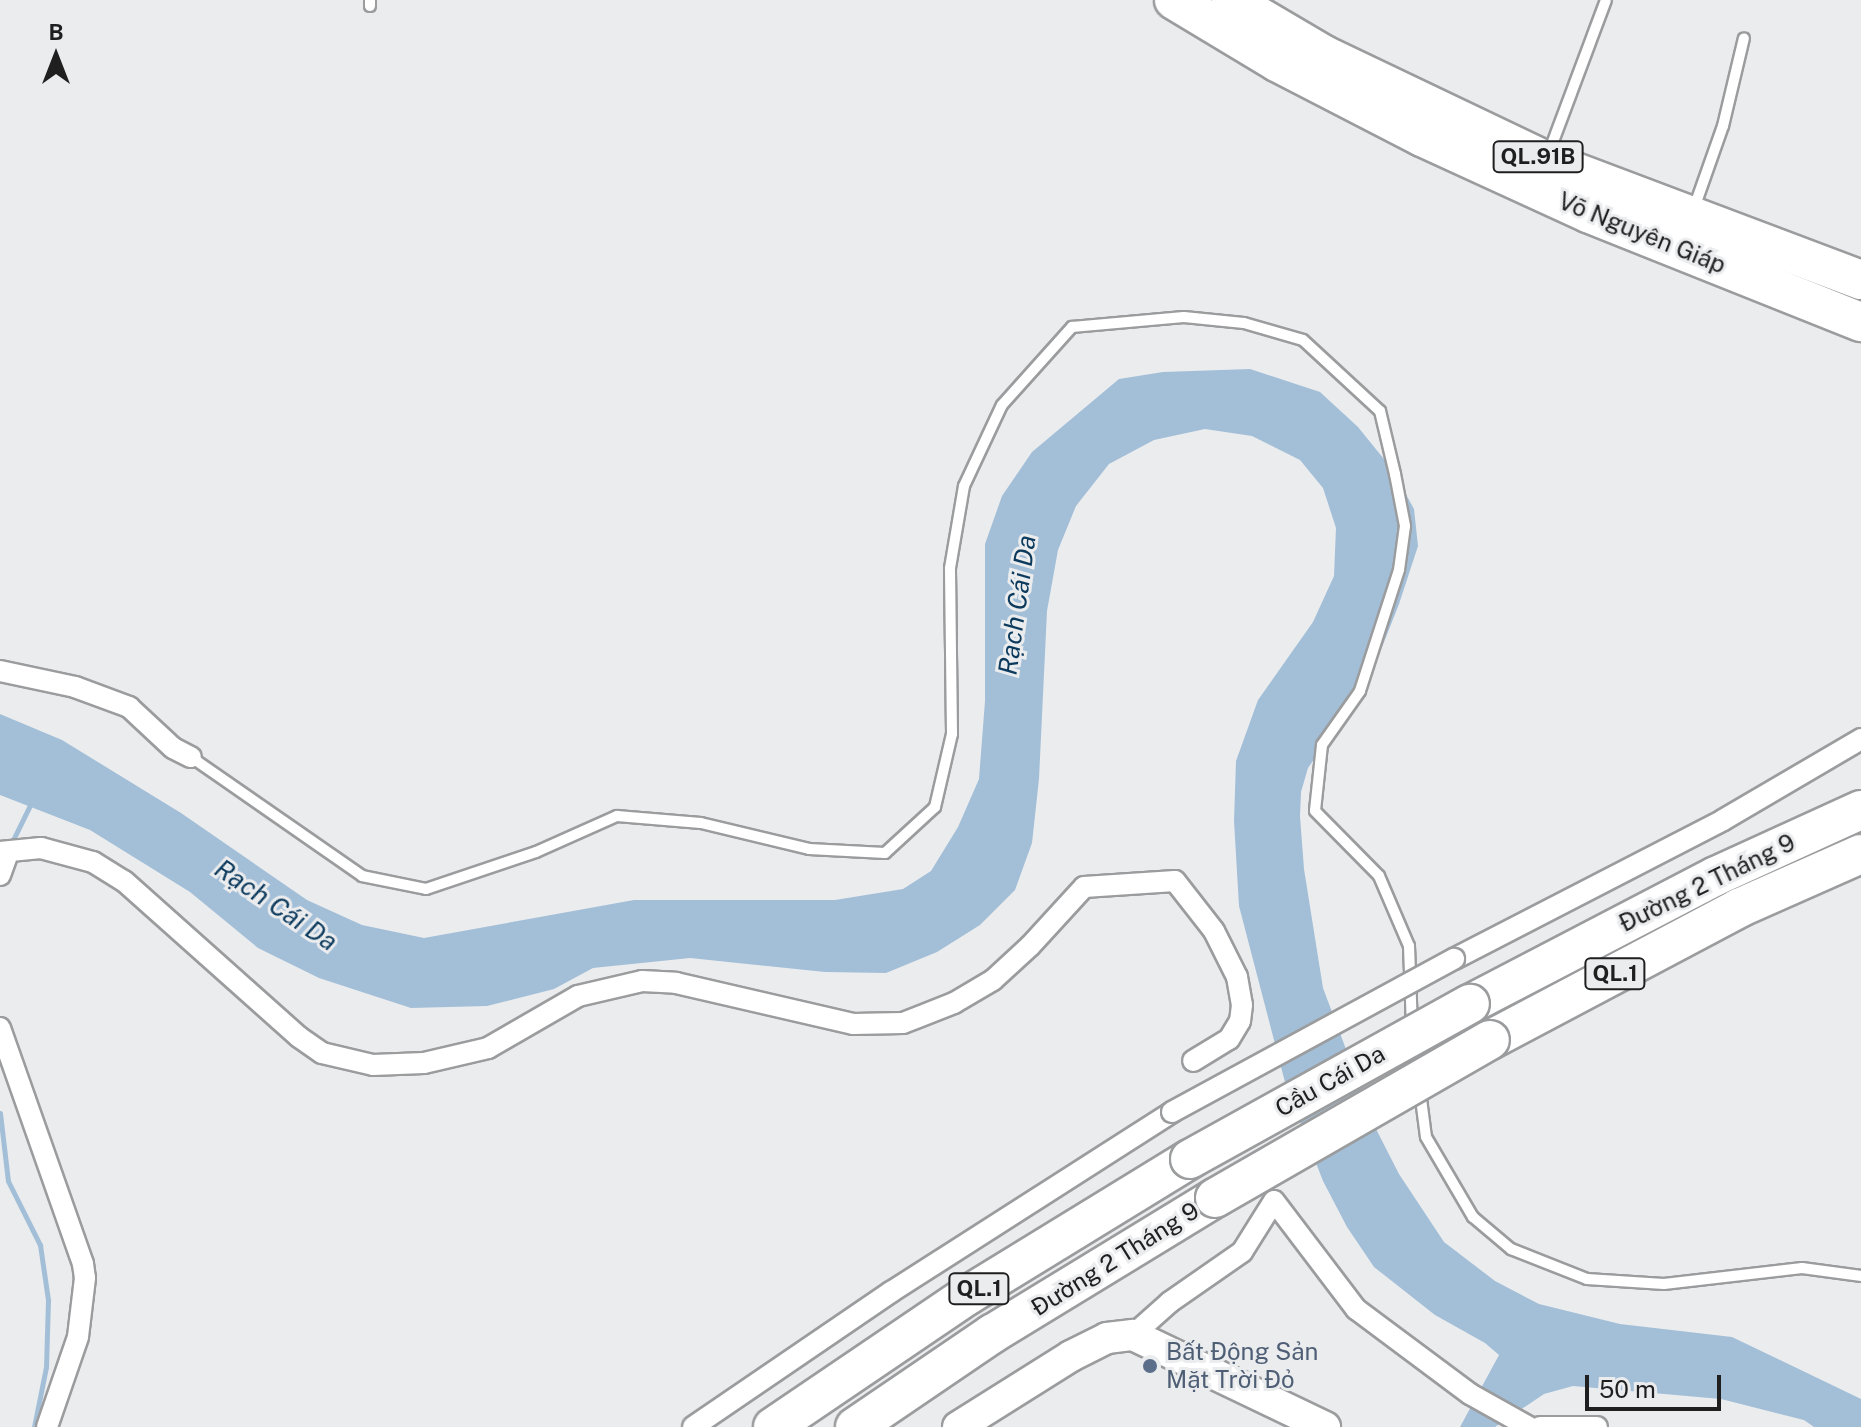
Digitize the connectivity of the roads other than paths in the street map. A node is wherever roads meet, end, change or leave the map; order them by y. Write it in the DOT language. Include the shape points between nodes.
graph roads {
  1 [pos="1174,0"];
  2 [pos="1231,0"];
  3 [pos="1606,0"];
  4 [pos="1744,38"];
  5 [pos="1546,161"];
  6 [pos="1691,216"];
  7 [pos="1861,280"];
  8 [pos="1861,322"];
  9 [pos="0,671"];
  10 [pos="1861,739"];
  11 [pos="191,757"];
  12 [pos="1861,803"];
  13 [pos="1861,810"];
  14 [pos="4,852"];
  15 [pos="1861,854"];
  16 [pos="1861,868"];
  17 [pos="0,875"];
  18 [pos="1716,876"];
  19 [pos="1739,908"];
  20 [pos="1470,1004"];
  21 [pos="0,1028"];
  22 [pos="1490,1040"];
  23 [pos="1414,1043"];
  24 [pos="1193,1061"];
  25 [pos="1418,1074"];
  26 [pos="1190,1159"];
  27 [pos="1215,1198"];
  28 [pos="1861,1276"];
  29 [pos="1133,1335"];
  30 [pos="1530,1425"];
  31 [pos="47,1427"];
  32 [pos="693,1427"];
  33 [pos="773,1427"];
  34 [pos="855,1427"];
  35 [pos="958,1427"];
  36 [pos="1325,1427"];
  37 [pos="1597,1427"];
  1 -- 8 [label="highway, Võ Nguyên Giáp / QL.91B" via="1277,62 1422,137 1588,213"];
  2 -- 5 [label="highway, Võ Nguyên Giáp / QL.91B" via="1324,55"];
  3 -- 5 [label="lane"];
  4 -- 6 [label="lane" via="1723,126"];
  5 -- 6 [label="highway, Võ Nguyên Giáp / QL.91B"];
  6 -- 7 [label="highway, Võ Nguyên Giáp / QL.91B"];
  9 -- 11 [label="street" via="75,687 129,707 173,748"];
  10 -- 32 [label="street, bridge" via="1723,820 1172,1112 891,1292"];
  11 -- 23 [label="lane" via="362,876 426,889 536,852 617,816 701,823 809,849 885,853 935,807 952,734 950,568 964,486 1002,405 1072,327 1184,317 1244,323 1303,340 1380,411 1395,474 1405,526 1399,570 1360,691 1322,745 1315,811 1379,876 1409,946"];
  12 -- 18 [label="highway"];
  13 -- 18 [label="highway, Đường 2 Tháng 9 / QL.1"];
  14 -- 17 [label="street"];
  14 -- 24 [label="street" via="41,848 93,862 124,881 299,1037 322,1053 373,1065 424,1063 488,1048 578,996 642,981 676,983 853,1024 903,1023 993,980 1084,887 1175,881 1214,931 1237,977 1242,1005 1229,1039"];
  15 -- 19 [label="highway, Đường 2 Tháng 9 / QL.1"];
  16 -- 19 [label="highway"];
  18 -- 20 [label="highway, Đường 2 Tháng 9 / QL.1"];
  19 -- 22 [label="highway, Đường 2 Tháng 9 / QL.1"];
  20 -- 26 [label="highway, Cầu Cái Da / QL.1, bridge"];
  21 -- 31 [label="street" via="85,1278 78,1337"];
  22 -- 27 [label="highway, Cầu Cái Da / QL.1, bridge"];
  25 -- 28 [label="lane" via="1426,1137 1473,1217 1511,1249 1587,1279 1664,1284 1802,1268"];
  26 -- 33 [label="highway, Đường 2 Tháng 9 / QL.1" via="968,1295"];
  27 -- 34 [label="highway, Đường 2 Tháng 9 / QL.1" via="992,1334"];
  29 -- 30 [label="street" via="1242,1252 1274,1201 1350,1304 1470,1394"];
  29 -- 35 [label="street" via="1107,1338 1071,1356"];
  29 -- 36 [label="street"];
  30 -- 37 [label="street"];
}
